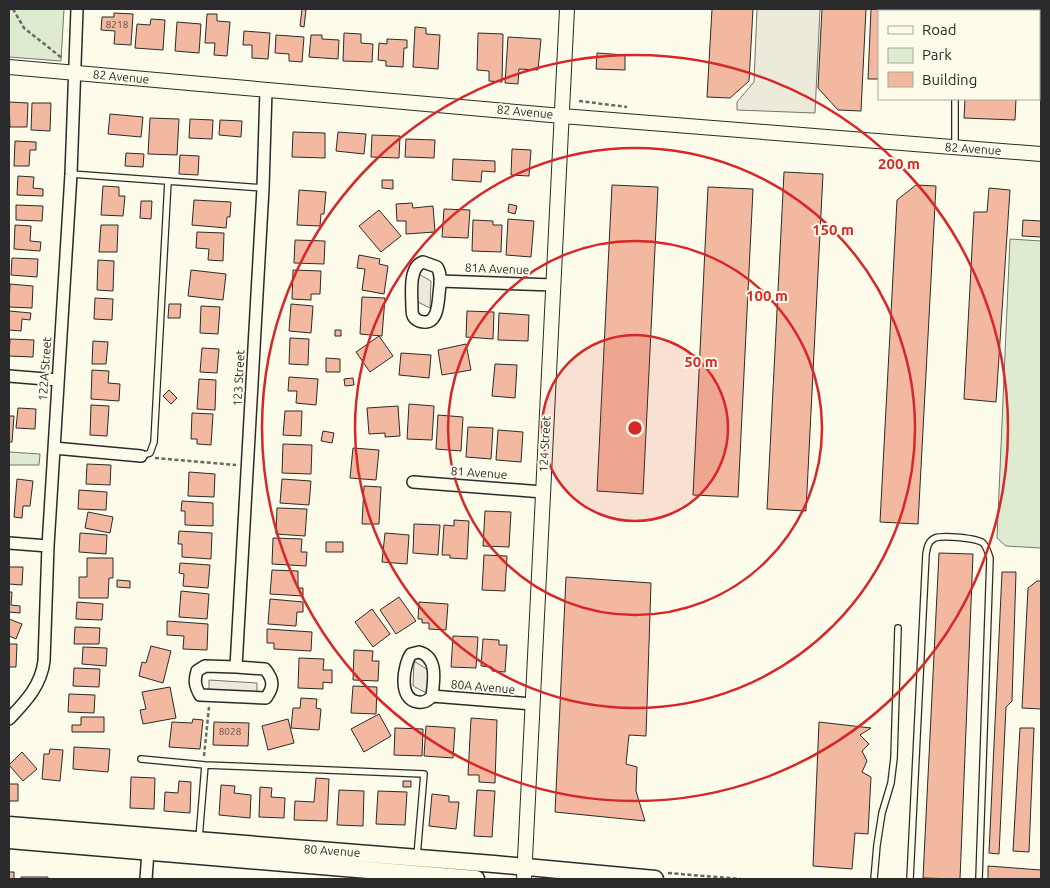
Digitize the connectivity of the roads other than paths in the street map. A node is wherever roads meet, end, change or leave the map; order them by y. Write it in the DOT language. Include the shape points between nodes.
graph roads {
  1 [pos="77,9"];
  2 [pos="567,9"];
  3 [pos="9,67"];
  4 [pos="74,72"];
  5 [pos="266,90"];
  6 [pos="955,100"];
  7 [pos="562,116"];
  8 [pos="955,148"];
  9 [pos="1041,154"];
  10 [pos="71,174"];
  11 [pos="168,180"];
  12 [pos="263,188"];
  13 [pos="440,281"];
  14 [pos="554,285"];
  15 [pos="9,376"];
  16 [pos="58,380"];
  17 [pos="54,448"];
  18 [pos="141,456"];
  19 [pos="413,482"];
  20 [pos="543,492"];
  21 [pos="9,543"];
  22 [pos="48,546"];
  23 [pos="898,628"];
  24 [pos="236,667"];
  25 [pos="432,696"];
  26 [pos="532,704"];
  27 [pos="9,719"];
  28 [pos="141,760"];
  29 [pos="204,763"];
  30 [pos="9,825"];
  31 [pos="9,840"];
  32 [pos="198,841"];
  33 [pos="148,851"];
  34 [pos="388,855"];
  35 [pos="417,858"];
  36 [pos="334,873"];
  37 [pos="525,873"];
  38 [pos="146,879"];
  39 [pos="476,879"];
  40 [pos="655,879"];
  41 [pos="874,879"];
  42 [pos="910,879"];
  43 [pos="979,879"];
  1 -- 4 [label="street, 122A Street"];
  2 -- 7 [label="street, 124 Street"];
  3 -- 4 [label="street, 82 Avenue"];
  4 -- 5 [label="street, 82 Avenue"];
  4 -- 10 [label="street, 122A Street"];
  5 -- 7 [label="street, 82 Avenue"];
  5 -- 12 [label="street, 123 Street"];
  6 -- 8 [label="lane"];
  7 -- 8 [label="street, 82 Avenue"];
  7 -- 14 [label="street, 124 Street"];
  8 -- 9 [label="street, 82 Avenue"];
  10 -- 11 [label="lane"];
  10 -- 16 [label="street, 122A Street"];
  11 -- 12 [label="lane"];
  11 -- 18 [label="lane" via="154,442 150,453"];
  12 -- 24 [label="street, 123 Street"];
  13 -- 13 [label="street" via="437,267 423,262 413,271 412,315 417,320 431,320 436,314"];
  13 -- 14 [label="street, 81A Avenue"];
  14 -- 20 [label="street, 124 Street"];
  15 -- 16 [label="street"];
  16 -- 17 [label="street, 122A Street"];
  17 -- 18 [label="street"];
  17 -- 22 [label="street, 122A Street"];
  19 -- 20 [label="street, 81 Avenue"];
  20 -- 26 [label="street, 124 Street"];
  21 -- 22 [label="street"];
  22 -- 27 [label="street, 122A Street" via="42,670 35,689"];
  23 -- 41 [label="lane" via="894,758 878,837"];
  24 -- 24 [label="street" via="265,670 271,677 272,691 266,698 200,695 196,688 197,671 205,666"];
  25 -- 26 [label="street, 80A Avenue"];
  26 -- 37 [label="street, 124 Street"];
  28 -- 29 [label="lane"];
  29 -- 32 [label="lane"];
  29 -- 35 [label="lane" via="424,774"];
  30 -- 32 [label="main road, 80 Avenue"];
  31 -- 33 [label="main road, 80 Avenue"];
  32 -- 33 [label="main road" via="188,846 161,844"];
  32 -- 34 [label="main road, 80 Avenue"];
  33 -- 36 [label="main road, 80 Avenue"];
  33 -- 38 [label="street"];
  34 -- 35 [label="main road, 80 Avenue"];
  34 -- 36 [label="main road" via="376,860 349,860"];
  35 -- 37 [label="main road, 80 Avenue"];
  36 -- 39 [label="main road, 80 Avenue"];
  37 -- 40 [label="main road, 80 Avenue"];
  42 -- 43 [label="lane" via="926,554 930,541 944,537 982,543 990,558"];
}
